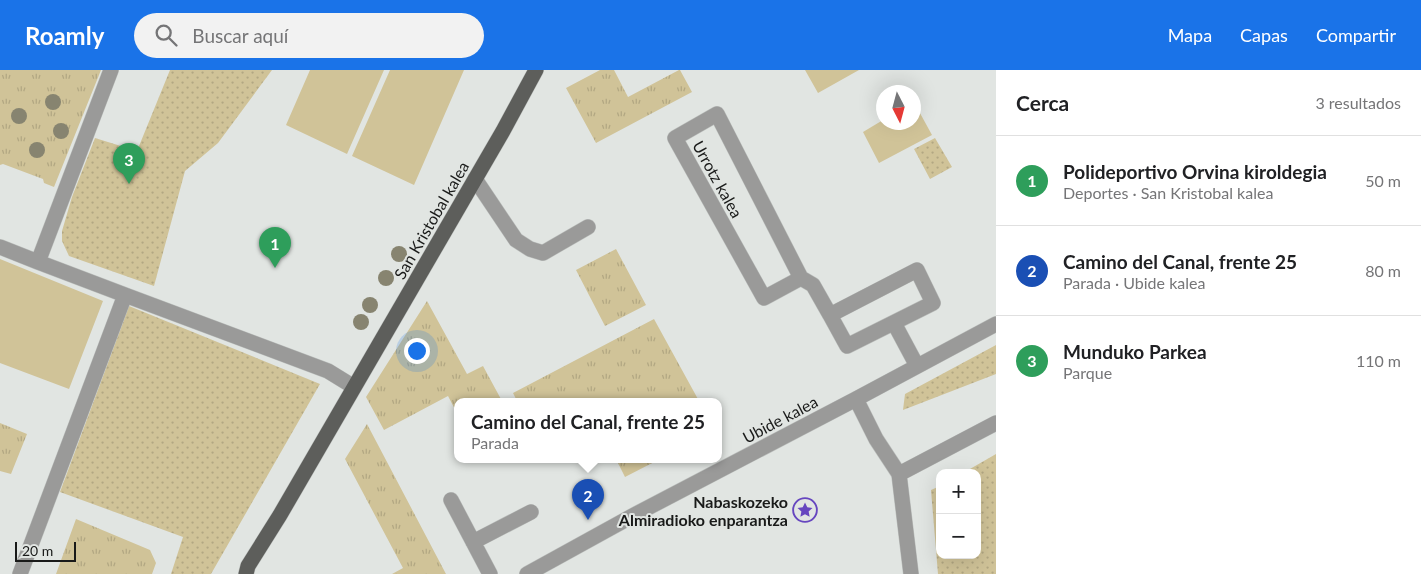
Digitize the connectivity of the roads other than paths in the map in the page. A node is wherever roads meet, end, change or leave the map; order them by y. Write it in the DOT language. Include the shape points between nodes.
graph roads {
  1 [pos="111,70"];
  2 [pos="536,70"];
  3 [pos="475,179"];
  4 [pos="588,226"];
  5 [pos="0,247"];
  6 [pos="38,262"];
  7 [pos="801,278"];
  8 [pos="125,295"];
  9 [pos="830,316"];
  10 [pos="894,324"];
  11 [pos="996,324"];
  12 [pos="917,366"];
  13 [pos="354,387"];
  14 [pos="856,399"];
  15 [pos="996,423"];
  16 [pos="899,474"];
  17 [pos="451,500"];
  18 [pos="532,512"];
  19 [pos="473,542"];
  20 [pos="20,574"];
  21 [pos="246,574"];
  22 [pos="490,574"];
  23 [pos="527,574"];
  24 [pos="911,574"];
  1 -- 6 [label="street"];
  2 -- 3 [label="main road, San Kristobal kalea"];
  3 -- 4 [label="street" via="516,240 530,249 543,253"];
  3 -- 13 [label="main road, San Kristobal kalea"];
  5 -- 6 [label="street"];
  6 -- 8 [label="street"];
  7 -- 7 [label="street, Urrotz kalea" via="718,114 675,138 764,298"];
  7 -- 9 [label="street, Urrotz kalea" via="813,285"];
  8 -- 13 [label="street" via="328,371"];
  8 -- 20 [label="street"];
  9 -- 10 [label="street, Urrotz kalea" via="847,346"];
  9 -- 10 [label="street, Urrotz kalea" via="917,270 933,303"];
  10 -- 12 [label="street"];
  11 -- 12 [label="street, Ubide kalea"];
  12 -- 14 [label="street, Ubide kalea"];
  13 -- 21 [label="main road, San Kristobal kalea"];
  14 -- 16 [label="street" via="876,439"];
  14 -- 23 [label="street, Ubide kalea"];
  15 -- 16 [label="street"];
  16 -- 24 [label="street"];
  17 -- 19 [label="street"];
  18 -- 19 [label="street"];
  19 -- 22 [label="street"];
}
